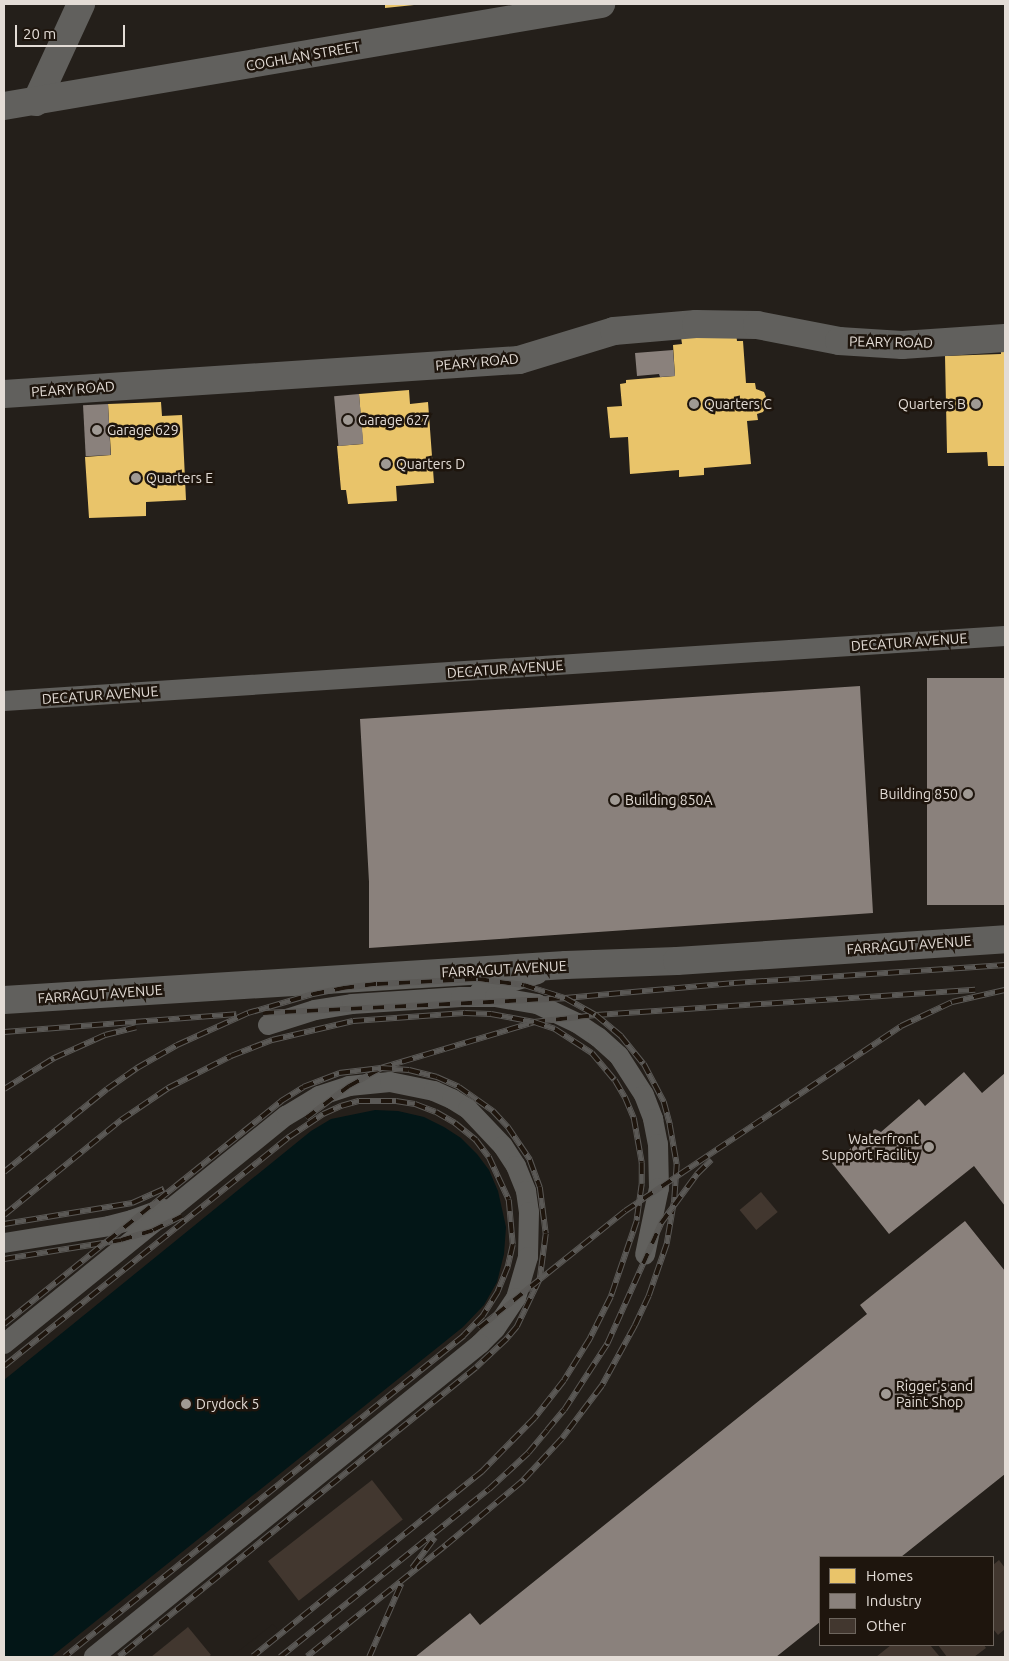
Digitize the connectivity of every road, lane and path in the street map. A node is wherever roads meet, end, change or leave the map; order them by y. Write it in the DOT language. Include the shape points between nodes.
graph roads {
  1 [pos="81,4"];
  2 [pos="602,4"];
  3 [pos="36,102"];
  4 [pos="4,106"];
  5 [pos="1005,338"];
  6 [pos="4,394"];
  7 [pos="1005,636"];
  8 [pos="4,701"];
  9 [pos="1005,939"];
  10 [pos="566,965"];
  11 [pos="266,984"];
  12 [pos="461,997"];
  13 [pos="4,1000"];
  14 [pos="384,1000"];
  15 [pos="268,1025"];
  16 [pos="194,1191"];
  17 [pos="4,1243"];
  18 [pos="645,1255"];
  19 [pos="4,1344"];
  20 [pos="94,1657"];
  1 -- 3 [label="street"];
  2 -- 3 [label="street, COGHLAN STREET"];
  3 -- 4 [label="street, COGHLAN STREET"];
  5 -- 6 [label="street, PEARY ROAD" via="902,345 840,341 757,325 696,324 614,331 519,360"];
  7 -- 8 [label="lane, DECATUR AVENUE"];
  9 -- 10 [label="street, FARRAGUT AVENUE" via="677,961"];
  10 -- 11 [label="street, FARRAGUT AVENUE"];
  10 -- 12 [label="lane"];
  11 -- 13 [label="street, FARRAGUT AVENUE"];
  11 -- 14 [label="lane"];
  12 -- 14 [label="lane"];
  12 -- 18 [label="lane" via="495,997 537,1004 556,1012 598,1037 619,1056 633,1075 653,1120 660,1166 654,1218"];
  14 -- 15 [label="lane" via="315,1010"];
  16 -- 17 [label="lane" via="169,1206 132,1220"];
  16 -- 19 [label="lane"];
  16 -- 20 [label="lane" via="307,1102 349,1086 390,1082 410,1085 434,1091 468,1109 503,1146 526,1191 530,1229 528,1257 516,1298 495,1329 480,1344"];
}
